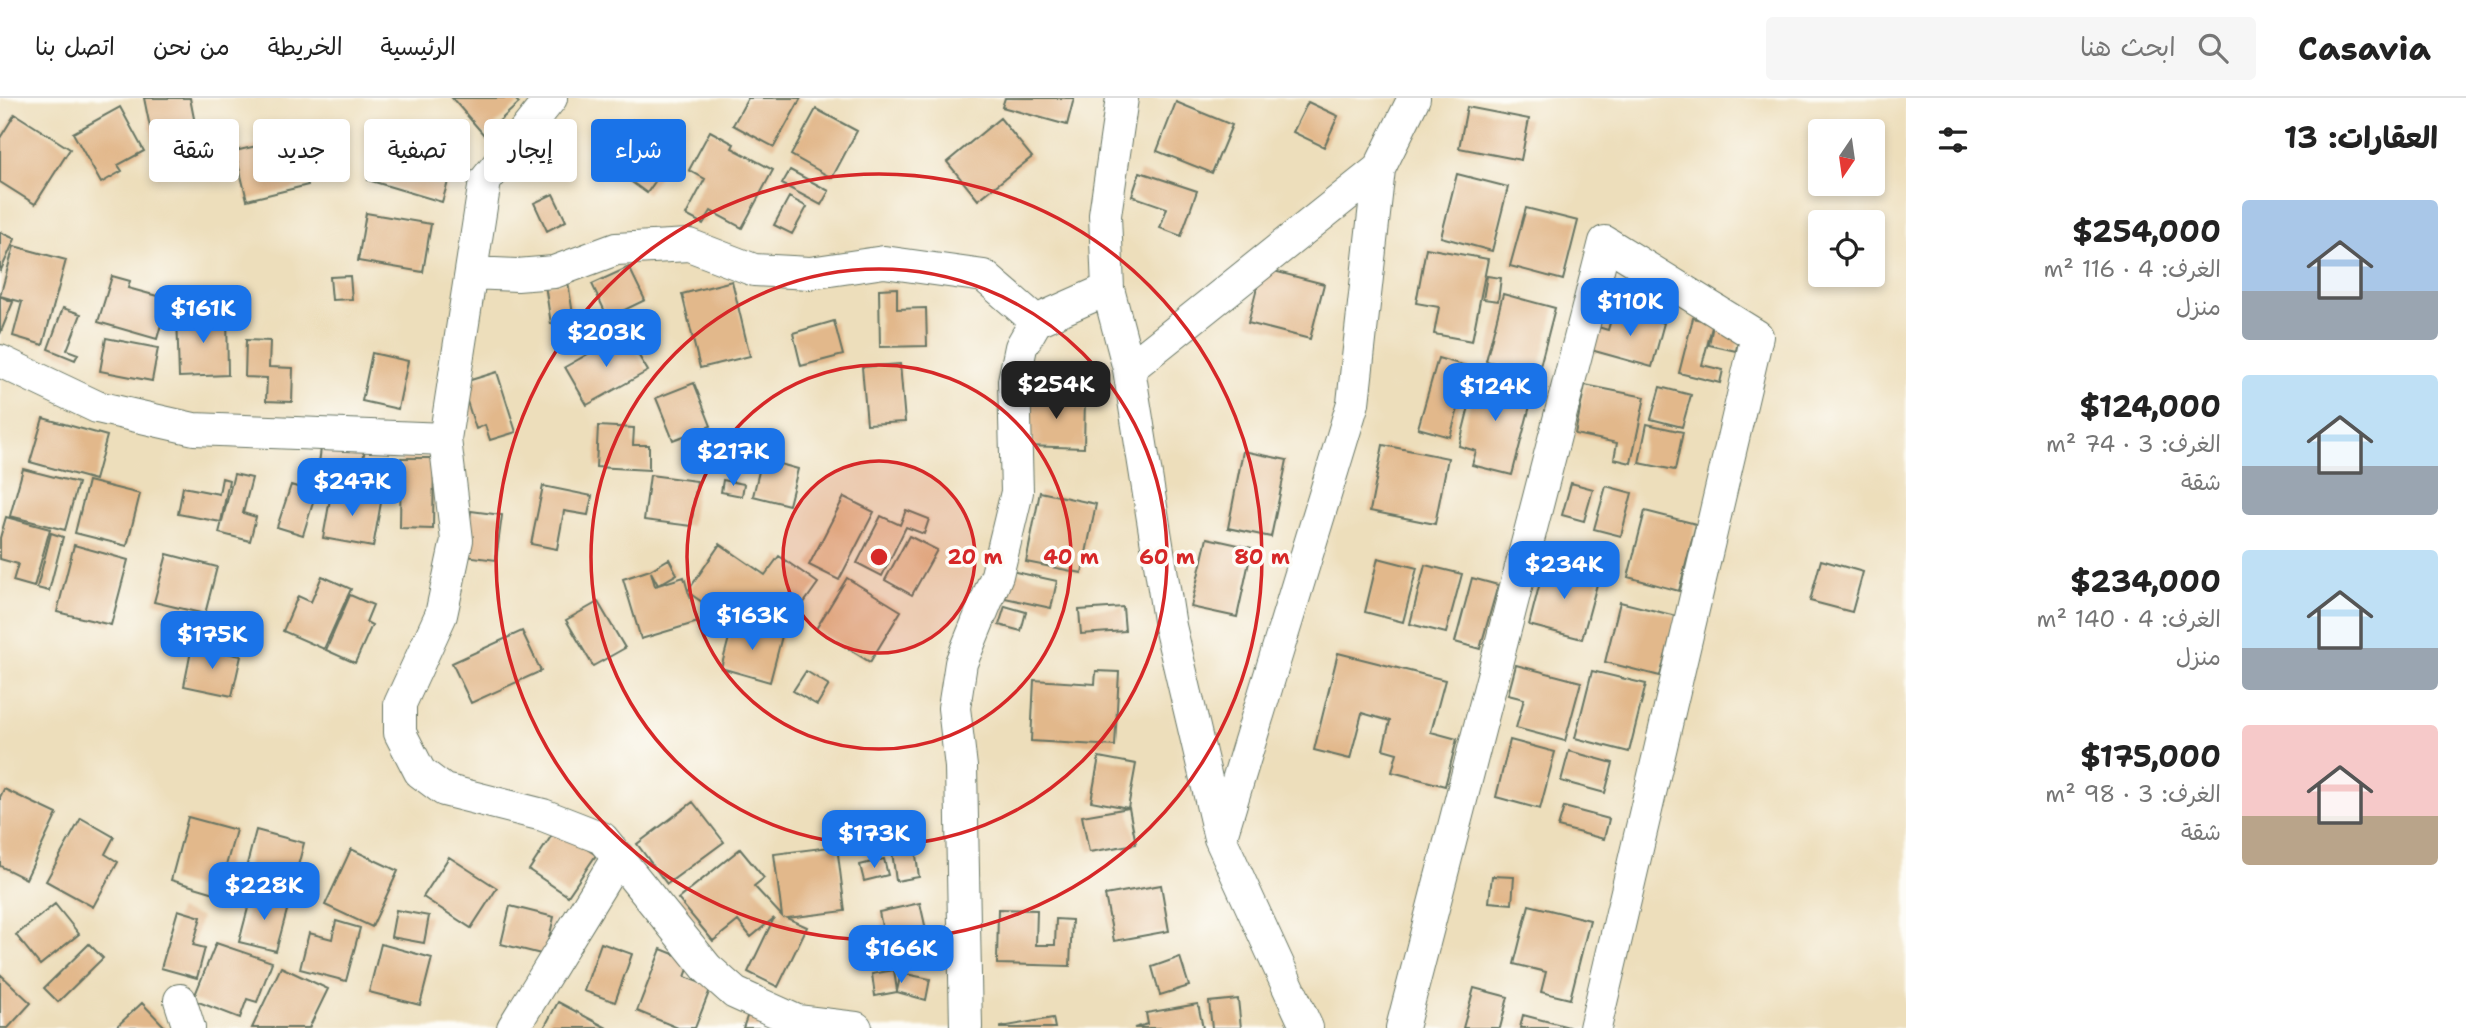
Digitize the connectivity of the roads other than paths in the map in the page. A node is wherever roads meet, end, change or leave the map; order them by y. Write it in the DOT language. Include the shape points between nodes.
graph roads {
  1 [pos="551,98"];
  2 [pos="1122,98"];
  3 [pos="1413,98"];
  4 [pos="1379,169"];
  5 [pos="471,274"];
  6 [pos="1108,289"];
  7 [pos="1036,321"];
  8 [pos="0,361"];
  9 [pos="1129,369"];
  10 [pos="445,439"];
  11 [pos="1220,838"];
  12 [pos="618,857"];
  13 [pos="513,1028"];
  14 [pos="856,1028"];
  15 [pos="966,1028"];
  16 [pos="1307,1028"];
  17 [pos="1402,1028"];
  18 [pos="1594,1028"];
  1 -- 5 [label="street" via="485,181"];
  2 -- 6 [label="street" via="1105,215"];
  3 -- 4 [label="street"];
  4 -- 9 [label="street"];
  4 -- 11 [label="street" via="1353,402"];
  5 -- 7 [label="street" via="554,272 616,249 690,245 754,270 810,273 884,262 984,276"];
  5 -- 10 [label="street"];
  6 -- 7 [label="street"];
  6 -- 9 [label="street"];
  7 -- 15 [label="street" via="1021,347 1014,382 1017,492 997,575 961,663 954,708 961,767"];
  8 -- 10 [label="street" via="97,407 194,429"];
  9 -- 11 [label="street" via="1170,626"];
  10 -- 12 [label="street" via="457,540 441,615 400,704 400,733 408,753 420,772 444,790 542,815 603,838"];
  11 -- 16 [label="street"];
  12 -- 13 [label="street"];
  12 -- 14 [label="street" via="707,968 735,993 797,1021"];
  17 -- 18 [label="street" via="1605,242 1757,336"];
}
